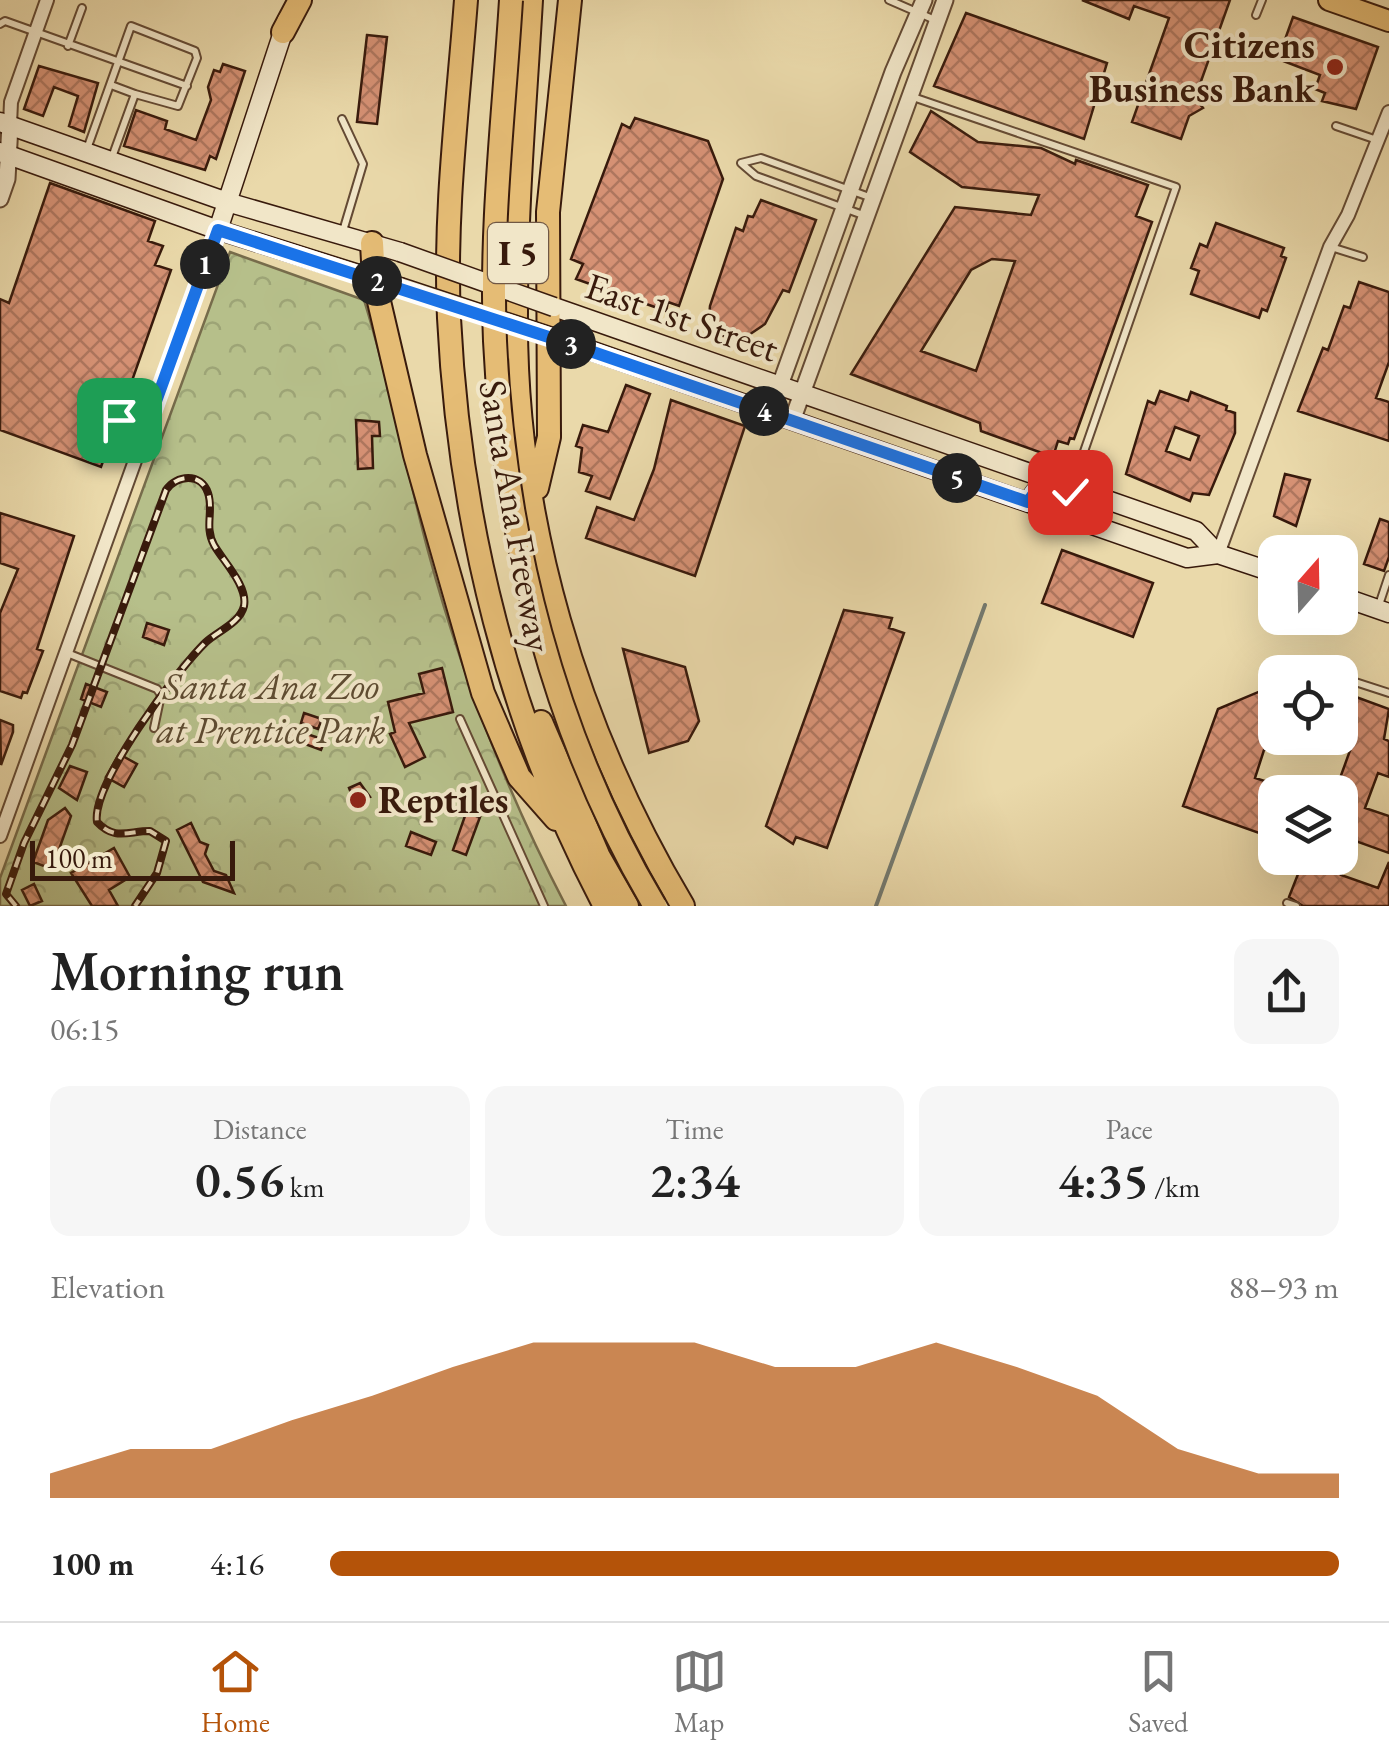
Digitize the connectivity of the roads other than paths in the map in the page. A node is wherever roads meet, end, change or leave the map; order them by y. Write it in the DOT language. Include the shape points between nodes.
graph roads {
  1 [pos="47,0"];
  2 [pos="297,0"];
  3 [pos="466,0"];
  4 [pos="498,0"];
  5 [pos="511,0"];
  6 [pos="530,0"];
  7 [pos="570,0"];
  8 [pos="582,0"];
  9 [pos="889,0"];
  10 [pos="945,0"];
  11 [pos="1262,0"];
  12 [pos="1329,0"];
  13 [pos="921,6"];
  14 [pos="82,8"];
  15 [pos="1256,14"];
  16 [pos="937,20"];
  17 [pos="1389,21"];
  18 [pos="0,24"];
  19 [pos="567,30"];
  20 [pos="283,32"];
  21 [pos="36,33"];
  22 [pos="68,46"];
  23 [pos="118,64"];
  24 [pos="110,85"];
  25 [pos="188,86"];
  26 [pos="135,94"];
  27 [pos="909,96"];
  28 [pos="1389,112"];
  29 [pos="342,120"];
  30 [pos="5,124"];
  31 [pos="1336,126"];
  32 [pos="1378,140"];
  33 [pos="86,152"];
  34 [pos="4,154"];
  35 [pos="111,161"];
  36 [pos="849,190"];
  37 [pos="873,198"];
  38 [pos="0,199"];
  39 [pos="227,202"];
  40 [pos="843,208"];
  41 [pos="866,216"];
  42 [pos="218,230"];
  43 [pos="342,234"];
  44 [pos="372,243"];
  45 [pos="1330,246"];
  46 [pos="1363,257"];
  47 [pos="374,280"];
  48 [pos="780,386"];
  49 [pos="803,394"];
  50 [pos="770,413"];
  51 [pos="119,420"];
  52 [pos="792,421"];
  53 [pos="146,429"];
  54 [pos="1072,488"];
  55 [pos="1028,502"];
  56 [pos="532,506"];
  57 [pos="1218,554"];
  58 [pos="1258,568"];
  59 [pos="1389,576"];
  60 [pos="1358,602"];
  61 [pos="1383,611"];
  62 [pos="66,653"];
  63 [pos="506,665"];
  64 [pos="1358,683"];
  65 [pos="1389,694"];
  66 [pos="460,719"];
  67 [pos="154,728"];
  68 [pos="568,834"];
  69 [pos="0,836"];
  70 [pos="544,906"];
  71 [pos="605,906"];
  72 [pos="627,906"];
  73 [pos="640,906"];
  74 [pos="655,906"];
  75 [pos="683,906"];
  1 -- 21 [label="street"];
  2 -- 20 [label="highway"];
  3 -- 63 [label="highway, Santa Ana Freeway / I 5" via="449,318 469,500"];
  4 -- 73 [label="highway, bridge" via="482,338 510,559 543,684 581,788"];
  5 -- 74 [label="highway, bridge" via="495,232 502,444 525,575 554,679 594,782"];
  6 -- 56 [label="highway, Santa Ana Freeway / I 5" via="516,314"];
  7 -- 19 [label="highway"];
  8 -- 19 [label="highway"];
  9 -- 13 [label="lane"];
  10 -- 16 [label="street"];
  11 -- 15 [label="lane"];
  12 -- 17 [label="main road"];
  13 -- 16 [label="lane"];
  13 -- 36 [label="street"];
  14 -- 22 [label="lane"];
  16 -- 27 [label="street"];
  18 -- 21 [label="lane"];
  19 -- 56 [label="highway" via="548,212 549,437"];
  20 -- 39 [label="main road"];
  21 -- 22 [label="lane"];
  21 -- 30 [label="street"];
  22 -- 23 [label="lane"];
  23 -- 24 [label="lane"];
  23 -- 25 [label="lane"];
  23 -- 25 [label="lane" via="131,26 195,51"];
  24 -- 26 [label="lane"];
  24 -- 33 [label="lane"];
  25 -- 26 [label="lane" via="178,106"];
  26 -- 35 [label="lane"];
  27 -- 37 [label="street"];
  27 -- 54 [label="lane" via="1176,187"];
  28 -- 32 [label="street"];
  29 -- 43 [label="lane" via="362,164"];
  30 -- 33 [label="main road, East 1st Street"];
  30 -- 34 [label="street"];
  31 -- 32 [label="lane"];
  32 -- 45 [label="street"];
  33 -- 35 [label="main road, East 1st Street"];
  34 -- 38 [label="street" via="8,179"];
  34 -- 42 [label="main road, East 1st Street"];
  35 -- 39 [label="main road, East 1st Street"];
  36 -- 37 [label="lane"];
  36 -- 40 [label="street"];
  36 -- 40 [label="lane" via="761,158 741,163 756,176"];
  37 -- 41 [label="street"];
  39 -- 42 [label="main road"];
  39 -- 43 [label="main road, East 1st Street"];
  40 -- 41 [label="lane"];
  40 -- 48 [label="street"];
  41 -- 49 [label="street"];
  42 -- 47 [label="main road, East 1st Street"];
  42 -- 53 [label="street"];
  43 -- 44 [label="main road, East 1st Street"];
  44 -- 47 [label="highway"];
  44 -- 48 [label="main road, East 1st Street, bridge"];
  45 -- 46 [label="lane"];
  45 -- 57 [label="street"];
  47 -- 50 [label="main road, East 1st Street, bridge"];
  47 -- 68 [label="highway" via="414,455 484,694 519,777"];
  48 -- 49 [label="main road, East 1st Street"];
  48 -- 50 [label="street"];
  49 -- 52 [label="street"];
  49 -- 54 [label="main road, East 1st Street"];
  50 -- 52 [label="main road, East 1st Street"];
  51 -- 53 [label="lane"];
  52 -- 55 [label="main road, East 1st Street"];
  53 -- 62 [label="street"];
  54 -- 55 [label="main road" via="1059,497 1035,492"];
  54 -- 57 [label="main road, East 1st Street" via="1196,531"];
  55 -- 57 [label="main road, East 1st Street" via="1187,558"];
  56 -- 75 [label="highway, Santa Ana Freeway / I 5" via="556,612 594,722 631,812"];
  57 -- 58 [label="main road, East 1st Street"];
  59 -- 61 [label="lane"];
  60 -- 61 [label="main road"];
  62 -- 67 [label="lane" via="157,689"];
  62 -- 69 [label="street"];
  63 -- 68 [label="highway, Santa Ana Freeway / I 5"];
  63 -- 72 [label="highway" via="530,692"];
  64 -- 65 [label="lane"];
  66 -- 70 [label="lane"];
  68 -- 71 [label="highway, Santa Ana Freeway / I 5"];
}
